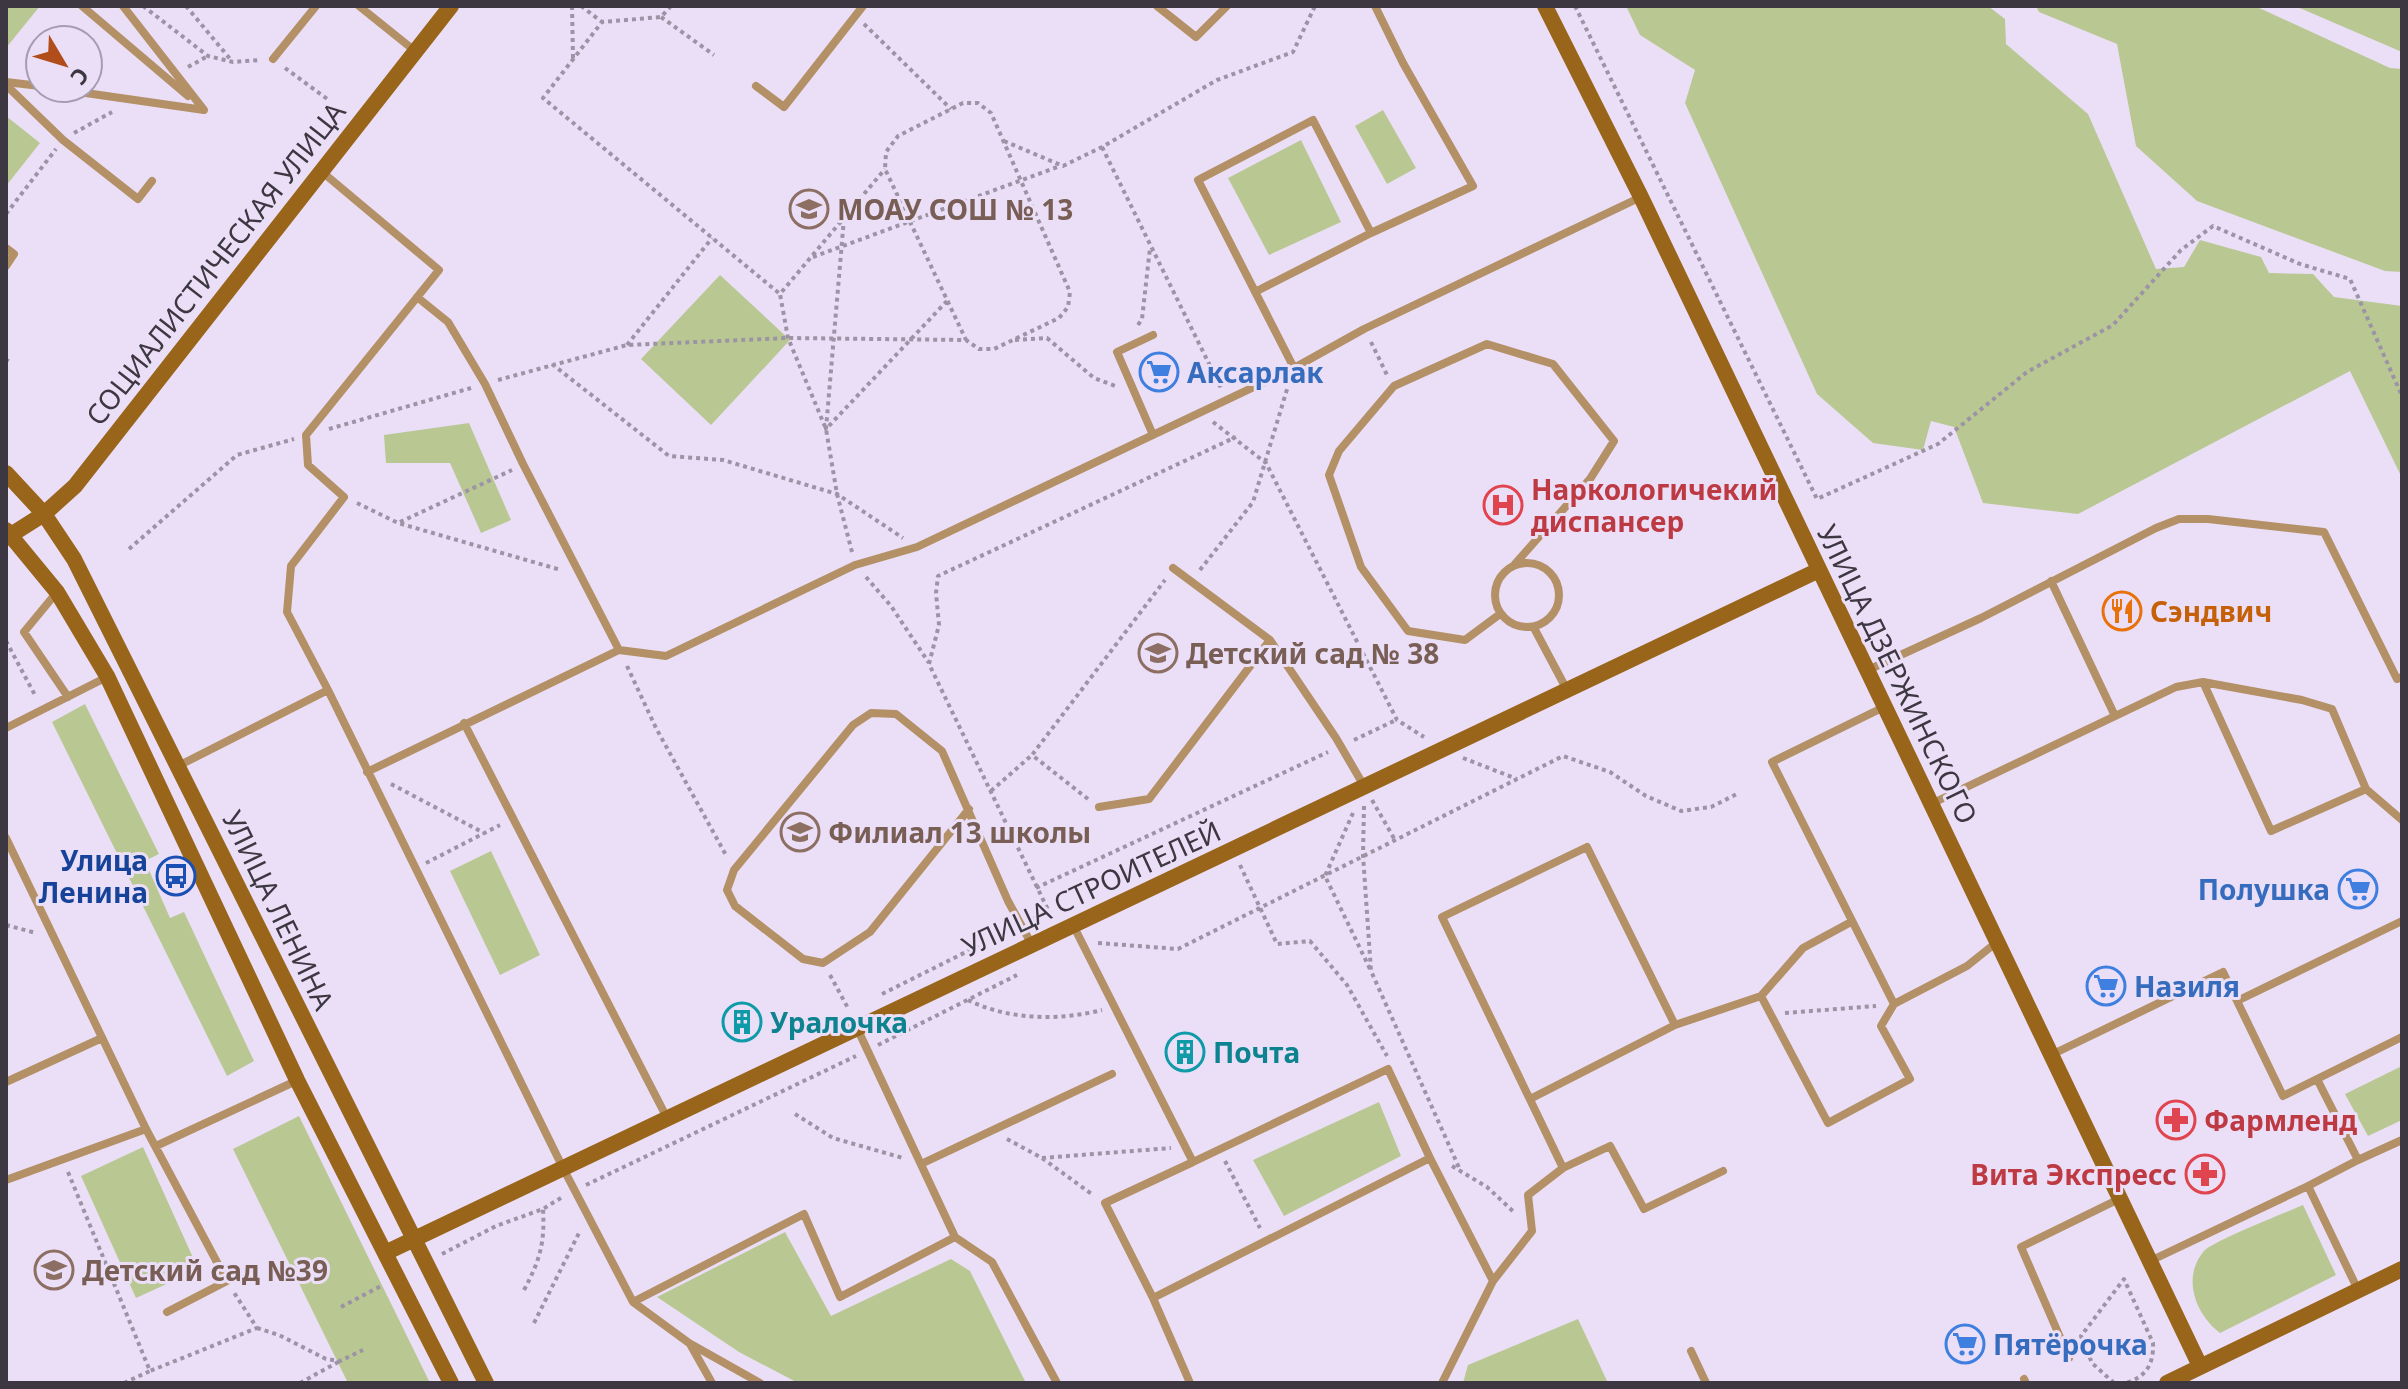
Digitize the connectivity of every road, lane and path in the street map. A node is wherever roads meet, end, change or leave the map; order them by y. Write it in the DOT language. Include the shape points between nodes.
graph roads {
  1 [pos="82,6"];
  2 [pos="123,6"];
  3 [pos="143,6"];
  4 [pos="186,6"];
  5 [pos="316,6"];
  6 [pos="359,6"];
  7 [pos="451,6"];
  8 [pos="572,6"];
  9 [pos="581,6"];
  10 [pos="671,6"];
  11 [pos="863,6"];
  12 [pos="1157,6"];
  13 [pos="1227,6"];
  14 [pos="1315,6"];
  15 [pos="1375,6"];
  16 [pos="1545,6"];
  17 [pos="1575,6"];
  18 [pos="856,15"];
  19 [pos="661,17"];
  20 [pos="602,22"];
  21 [pos="416,51"];
  22 [pos="714,55"];
  23 [pos="273,59"];
  24 [pos="573,60"];
  25 [pos="233,62"];
  26 [pos="6,84"];
  27 [pos="756,86"];
  28 [pos="104,96"];
  29 [pos="330,101"];
  30 [pos="951,109"];
  31 [pos="204,110"];
  32 [pos="63,140"];
  33 [pos="1002,140"];
  34 [pos="1102,147"];
  35 [pos="1063,166"];
  36 [pos="885,169"];
  37 [pos="321,171"];
  38 [pos="1020,180"];
  39 [pos="152,181"];
  40 [pos="1641,197"];
  41 [pos="6,214"];
  42 [pos="844,216"];
  43 [pos="910,222"];
  44 [pos="1371,233"];
  45 [pos="712,238"];
  46 [pos="1150,245"];
  47 [pos="841,246"];
  48 [pos="6,248"];
  49 [pos="811,258"];
  50 [pos="6,266"];
  51 [pos="1255,292"];
  52 [pos="780,294"];
  53 [pos="417,297"];
  54 [pos="947,301"];
  55 [pos="1364,329"];
  56 [pos="1153,335"];
  57 [pos="788,338"];
  58 [pos="835,338"];
  59 [pos="913,339"];
  60 [pos="966,340"];
  61 [pos="1012,340"];
  62 [pos="627,345"];
  63 [pos="1117,352"];
  64 [pos="552,364"];
  65 [pos="1294,368"];
  66 [pos="485,384"];
  67 [pos="1394,386"];
  68 [pos="1135,394"];
  69 [pos="2402,396"];
  70 [pos="1228,401"];
  71 [pos="1202,413"];
  72 [pos="826,429"];
  73 [pos="306,435"];
  74 [pos="1153,435"];
  75 [pos="1236,437"];
  76 [pos="1266,463"];
  77 [pos="523,464"];
  78 [pos="6,473"];
  79 [pos="837,494"];
  80 [pos="344,497"];
  81 [pos="44,514"];
  82 [pos="398,523"];
  83 [pos="8,535"];
  84 [pos="917,547"];
  85 [pos="129,549"];
  86 [pos="1515,564"];
  87 [pos="855,565"];
  88 [pos="1173,568"];
  89 [pos="1819,570"];
  90 [pos="579,576"];
  91 [pos="1191,581"];
  92 [pos="2051,581"];
  93 [pos="57,592"];
  94 [pos="1500,614"];
  95 [pos="1534,628"];
  96 [pos="1270,640"];
  97 [pos="6,641"];
  98 [pos="619,650"];
  99 [pos="929,664"];
  100 [pos="1867,671"];
  101 [pos="107,676"];
  102 [pos="2402,677"];
  103 [pos="2203,682"];
  104 [pos="328,690"];
  105 [pos="1567,690"];
  106 [pos="68,697"];
  107 [pos="1885,707"];
  108 [pos="43,710"];
  109 [pos="2115,716"];
  110 [pos="1397,720"];
  111 [pos="464,723"];
  112 [pos="6,728"];
  113 [pos="1340,746"];
  114 [pos="1442,750"];
  115 [pos="1032,755"];
  116 [pos="178,766"];
  117 [pos="367,772"];
  118 [pos="1517,779"];
  119 [pos="1365,786"];
  120 [pos="2366,789"];
  121 [pos="991,791"];
  122 [pos="1737,794"];
  123 [pos="1931,804"];
  124 [pos="1099,807"];
  125 [pos="969,809"];
  126 [pos="513,819"];
  127 [pos="2402,820"];
  128 [pos="484,833"];
  129 [pos="6,838"];
  130 [pos="1395,840"];
  131 [pos="1232,850"];
  132 [pos="1363,855"];
  133 [pos="415,868"];
  134 [pos="734,870"];
  135 [pos="1325,876"];
  136 [pos="1036,888"];
  137 [pos="1262,909"];
  138 [pos="2402,921"];
  139 [pos="1851,922"];
  140 [pos="6,925"];
  141 [pos="1066,928"];
  142 [pos="54,938"];
  143 [pos="1081,942"];
  144 [pos="1997,942"];
  145 [pos="1032,945"];
  146 [pos="823,963"];
  147 [pos="1024,971"];
  148 [pos="1371,971"];
  149 [pos="1761,996"];
  150 [pos="968,1000"];
  151 [pos="2237,1001"];
  152 [pos="1894,1004"];
  153 [pos="1114,1006"];
  154 [pos="849,1010"];
  155 [pos="1769,1014"];
  156 [pos="1675,1025"];
  157 [pos="857,1028"];
  158 [pos="2402,1037"];
  159 [pos="102,1038"];
  160 [pos="867,1051"];
  161 [pos="2051,1055"];
  162 [pos="1392,1065"];
  163 [pos="1112,1074"];
  164 [pos="2317,1079"];
  165 [pos="297,1080"];
  166 [pos="6,1082"];
  167 [pos="1530,1099"];
  168 [pos="795,1114"];
  169 [pos="667,1118"];
  170 [pos="146,1129"];
  171 [pos="991,1131"];
  172 [pos="2402,1140"];
  173 [pos="156,1146"];
  174 [pos="1186,1147"];
  175 [pos="1218,1149"];
  176 [pos="1042,1158"];
  177 [pos="1430,1158"];
  178 [pos="62,1159"];
  179 [pos="2358,1160"];
  180 [pos="1193,1162"];
  181 [pos="1448,1163"];
  182 [pos="921,1164"];
  183 [pos="563,1168"];
  184 [pos="1563,1168"];
  185 [pos="1723,1171"];
  186 [pos="1461,1172"];
  187 [pos="6,1180"];
  188 [pos="2308,1186"];
  189 [pos="575,1190"];
  190 [pos="2120,1198"];
  191 [pos="1105,1203"];
  192 [pos="543,1209"];
  193 [pos="588,1215"];
  194 [pos="1522,1220"];
  195 [pos="496,1226"];
  196 [pos="955,1237"];
  197 [pos="414,1239"];
  198 [pos="1266,1239"];
  199 [pos="385,1253"];
  200 [pos="2150,1261"];
  201 [pos="2402,1269"];
  202 [pos="227,1281"];
  203 [pos="1493,1281"];
  204 [pos="524,1290"];
  205 [pos="2359,1291"];
  206 [pos="1153,1298"];
  207 [pos="633,1302"];
  208 [pos="167,1312"];
  209 [pos="534,1323"];
  210 [pos="257,1328"];
  211 [pos="689,1343"];
  212 [pos="363,1350"];
  213 [pos="1691,1351"];
  214 [pos="2069,1358"];
  215 [pos="340,1361"];
  216 [pos="2200,1366"];
  217 [pos="150,1371"];
  218 [pos="124,1383"];
  219 [pos="300,1383"];
  220 [pos="451,1383"];
  221 [pos="486,1383"];
  222 [pos="712,1383"];
  223 [pos="760,1383"];
  224 [pos="1057,1383"];
  225 [pos="1190,1383"];
  226 [pos="1442,1383"];
  227 [pos="1706,1383"];
  228 [pos="2114,1383"];
  229 [pos="2125,1383"];
  230 [pos="2167,1383"];
  231 [pos="2189,1383"];
  1 -- 31 [label="lane"];
  2 -- 31 [label="lane"];
  3 -- 25 [label="path" via="208,56"];
  4 -- 25 [label="path"];
  5 -- 23 [label="lane"];
  6 -- 21 [label="lane"];
  7 -- 21 [label="main road, СОЦИАЛИСТИЧЕСКАЯ УЛИЦА"];
  8 -- 24 [label="path"];
  9 -- 20 [label="path"];
  10 -- 19 [label="path"];
  11 -- 18 [label="lane"];
  12 -- 13 [label="lane" via="1196,37"];
  14 -- 34 [label="path" via="1293,52 1217,80"];
  15 -- 44 [label="lane" via="1473,186"];
  16 -- 40 [label="main road, УЛИЦА ДЗЕРЖИНСКОГО"];
  17 -- 69 [label="path" via="1817,499 1938,444 2027,372 2113,325 2181,250 2213,226 2300,264 2350,279"];
  18 -- 27 [label="lane" via="784,107"];
  18 -- 30 [label="path"];
  19 -- 20 [label="path"];
  19 -- 22 [label="path"];
  20 -- 24 [label="path"];
  21 -- 37 [label="main road, СОЦИАЛИСТИЧЕСКАЯ УЛИЦА"];
  23 -- 25 [label="path"];
  23 -- 29 [label="path"];
  24 -- 45 [label="path" via="543,98"];
  26 -- 32 [label="lane"];
  28 -- 31 [label="lane"];
  30 -- 33 [label="path" via="978,103 991,113"];
  30 -- 36 [label="path" via="898,136 886,152"];
  32 -- 39 [label="lane" via="138,199"];
  32 -- 41 [label="path"];
  33 -- 35 [label="path"];
  33 -- 38 [label="path"];
  34 -- 35 [label="path"];
  34 -- 46 [label="path"];
  35 -- 38 [label="path"];
  36 -- 42 [label="path"];
  36 -- 43 [label="path"];
  37 -- 53 [label="lane" via="439,270"];
  37 -- 81 [label="main road, СОЦИАЛИСТИЧЕСКАЯ УЛИЦА" via="75,486"];
  38 -- 43 [label="path"];
  38 -- 61 [label="path" via="1070,292 1068,307 1059,318"];
  40 -- 55 [label="lane"];
  40 -- 89 [label="main road, УЛИЦА ДЗЕРЖИНСКОГО"];
  42 -- 47 [label="path"];
  42 -- 49 [label="path"];
  43 -- 47 [label="path"];
  43 -- 54 [label="path"];
  44 -- 51 [label="lane"];
  44 -- 51 [label="lane" via="1313,120 1198,180"];
  45 -- 52 [label="path"];
  45 -- 62 [label="path"];
  46 -- 63 [label="path" via="1142,319"];
  46 -- 70 [label="path"];
  47 -- 49 [label="path"];
  47 -- 58 [label="path"];
  48 -- 50 [label="lane" via="14,254"];
  49 -- 52 [label="path"];
  51 -- 65 [label="lane"];
  52 -- 57 [label="path"];
  53 -- 66 [label="lane" via="448,322"];
  53 -- 73 [label="lane"];
  54 -- 59 [label="path"];
  54 -- 60 [label="path"];
  55 -- 65 [label="lane"];
  55 -- 67 [label="path"];
  56 -- 63 [label="lane"];
  57 -- 58 [label="path"];
  57 -- 62 [label="path"];
  57 -- 72 [label="path"];
  58 -- 59 [label="path"];
  58 -- 72 [label="path"];
  59 -- 60 [label="path"];
  59 -- 72 [label="path"];
  60 -- 61 [label="path" via="979,349"];
  61 -- 68 [label="path" via="1047,338 1094,378"];
  62 -- 64 [label="path"];
  63 -- 68 [label="lane"];
  64 -- 66 [label="path"];
  64 -- 79 [label="path" via="669,456 723,460"];
  65 -- 70 [label="lane"];
  65 -- 76 [label="path"];
  66 -- 73 [label="path"];
  66 -- 77 [label="lane"];
  67 -- 86 [label="lane" via="1487,344 1553,364 1614,441 1590,479"];
  67 -- 94 [label="lane" via="1339,451 1329,475 1361,567 1408,631 1465,640"];
  68 -- 74 [label="lane"];
  70 -- 71 [label="lane"];
  71 -- 74 [label="lane"];
  71 -- 75 [label="path"];
  72 -- 79 [label="path"];
  73 -- 80 [label="lane" via="308,465"];
  73 -- 85 [label="path" via="237,455"];
  74 -- 84 [label="lane"];
  75 -- 76 [label="path"];
  75 -- 99 [label="path" via="938,576 939,625"];
  76 -- 91 [label="path" via="1253,502"];
  76 -- 110 [label="path"];
  77 -- 82 [label="path"];
  77 -- 90 [label="lane"];
  78 -- 81 [label="main road, УЛИЦА ЛЕНИНА"];
  79 -- 84 [label="path"];
  79 -- 87 [label="path"];
  80 -- 82 [label="path"];
  80 -- 104 [label="lane" via="291,566 287,612"];
  81 -- 83 [label="main road, СОЦИАЛИСТИЧЕСКАЯ УЛИЦА"];
  81 -- 116 [label="main road, УЛИЦА ЛЕНИНА" via="74,559"];
  82 -- 90 [label="path"];
  83 -- 93 [label="main road, УЛИЦА ЛЕНИНА"];
  84 -- 87 [label="lane"];
  86 -- 94 [label="lane" via="1500,576 1494,595"];
  86 -- 95 [label="lane" via="1536,563 1554,576 1561,596 1553,616"];
  87 -- 98 [label="lane" via="666,656"];
  87 -- 99 [label="path" via="891,606"];
  88 -- 91 [label="lane"];
  88 -- 115 [label="path"];
  89 -- 100 [label="main road, УЛИЦА ДЗЕРЖИНСКОГО"];
  89 -- 105 [label="main road, УЛИЦА СТРОИТЕЛЕЙ"];
  90 -- 98 [label="lane"];
  91 -- 96 [label="lane"];
  92 -- 100 [label="lane"];
  92 -- 102 [label="lane" via="2179,519 2324,532 2397,679"];
  92 -- 109 [label="lane"];
  93 -- 101 [label="main road, УЛИЦА ЛЕНИНА"];
  93 -- 106 [label="lane" via="24,632"];
  94 -- 95 [label="lane" via="1515,626"];
  95 -- 105 [label="lane"];
  96 -- 113 [label="lane"];
  96 -- 124 [label="lane" via="1149,799"];
  97 -- 108 [label="path"];
  98 -- 111 [label="lane"];
  98 -- 134 [label="path"];
  99 -- 121 [label="path"];
  100 -- 107 [label="main road, УЛИЦА ДЗЕРЖИНСКОГО"];
  101 -- 106 [label="lane"];
  101 -- 165 [label="main road, УЛИЦА ЛЕНИНА"];
  103 -- 109 [label="lane" via="2176,687"];
  103 -- 120 [label="lane" via="2332,709"];
  103 -- 120 [label="lane" via="2271,831"];
  104 -- 116 [label="lane"];
  104 -- 117 [label="lane"];
  105 -- 114 [label="main road, УЛИЦА СТРОИТЕЛЕЙ"];
  106 -- 108 [label="lane"];
  107 -- 123 [label="main road, УЛИЦА ДЗЕРЖИНСКОГО"];
  107 -- 139 [label="lane" via="1772,762"];
  108 -- 112 [label="lane"];
  109 -- 123 [label="lane"];
  110 -- 113 [label="path"];
  110 -- 114 [label="path"];
  111 -- 117 [label="lane"];
  111 -- 126 [label="lane"];
  113 -- 119 [label="lane"];
  113 -- 136 [label="path"];
  114 -- 118 [label="path"];
  114 -- 119 [label="main road, УЛИЦА СТРОИТЕЛЕЙ"];
  115 -- 121 [label="path"];
  115 -- 124 [label="path"];
  116 -- 197 [label="main road, УЛИЦА ЛЕНИНА"];
  117 -- 128 [label="path"];
  117 -- 133 [label="lane"];
  118 -- 122 [label="path" via="1563,756 1610,772 1681,811 1711,807"];
  118 -- 130 [label="path"];
  119 -- 130 [label="path"];
  119 -- 131 [label="main road, УЛИЦА СТРОИТЕЛЕЙ"];
  119 -- 132 [label="path"];
  119 -- 135 [label="path"];
  120 -- 127 [label="lane"];
  121 -- 136 [label="path"];
  123 -- 144 [label="main road, УЛИЦА ДЗЕРЖИНСКОГО"];
  125 -- 134 [label="lane" via="942,751 896,714 871,713 853,725"];
  125 -- 145 [label="lane"];
  125 -- 146 [label="lane" via="870,932"];
  126 -- 128 [label="path"];
  126 -- 169 [label="lane"];
  128 -- 133 [label="path"];
  129 -- 142 [label="lane"];
  130 -- 132 [label="path"];
  131 -- 137 [label="path"];
  131 -- 141 [label="main road, УЛИЦА СТРОИТЕЛЕЙ"];
  132 -- 135 [label="path"];
  132 -- 148 [label="path"];
  133 -- 183 [label="lane"];
  134 -- 146 [label="lane" via="727,890 735,906 803,959"];
  135 -- 137 [label="path"];
  135 -- 148 [label="path"];
  136 -- 141 [label="path"];
  137 -- 143 [label="path" via="1178,949"];
  137 -- 162 [label="path" via="1277,944 1310,941 1347,985"];
  138 -- 151 [label="lane"];
  139 -- 149 [label="lane" via="1803,948"];
  139 -- 152 [label="lane"];
  140 -- 142 [label="path"];
  141 -- 143 [label="lane"];
  141 -- 145 [label="main road, УЛИЦА СТРОИТЕЛЕЙ"];
  142 -- 159 [label="lane"];
  143 -- 153 [label="lane"];
  144 -- 152 [label="lane" via="1967,966"];
  144 -- 161 [label="main road, УЛИЦА ДЗЕРЖИНСКОГО"];
  145 -- 157 [label="main road, УЛИЦА СТРОИТЕЛЕЙ"];
  146 -- 154 [label="path"];
  147 -- 150 [label="path"];
  148 -- 186 [label="path"];
  149 -- 155 [label="lane"];
  149 -- 156 [label="lane"];
  150 -- 153 [label="path" via="988,1010 1032,1016 1076,1017"];
  150 -- 160 [label="path"];
  151 -- 161 [label="lane" via="2223,972"];
  151 -- 164 [label="lane" via="2283,1096"];
  152 -- 155 [label="path"];
  152 -- 155 [label="lane" via="1881,1026 1910,1079 1828,1123"];
  153 -- 174 [label="lane"];
  156 -- 167 [label="lane"];
  156 -- 167 [label="lane" via="1587,847 1442,917"];
  157 -- 160 [label="lane"];
  157 -- 169 [label="main road, УЛИЦА СТРОИТЕЛЕЙ"];
  158 -- 164 [label="lane"];
  159 -- 166 [label="lane"];
  159 -- 170 [label="lane"];
  160 -- 182 [label="lane"];
  160 -- 189 [label="path"];
  161 -- 190 [label="main road, УЛИЦА ДЗЕРЖИНСКОГО"];
  163 -- 171 [label="lane"];
  164 -- 179 [label="lane"];
  165 -- 173 [label="lane"];
  165 -- 199 [label="main road, УЛИЦА ЛЕНИНА"];
  167 -- 184 [label="lane"];
  168 -- 182 [label="path" via="833,1138"];
  169 -- 183 [label="main road, УЛИЦА СТРОИТЕЛЕЙ"];
  170 -- 173 [label="lane"];
  170 -- 178 [label="lane"];
  171 -- 176 [label="path"];
  171 -- 182 [label="lane"];
  172 -- 179 [label="lane"];
  173 -- 202 [label="lane"];
  174 -- 176 [label="path"];
  174 -- 180 [label="lane"];
  175 -- 177 [label="lane" via="1388,1069"];
  175 -- 180 [label="lane"];
  175 -- 198 [label="path"];
  176 -- 191 [label="path"];
  177 -- 198 [label="lane"];
  177 -- 203 [label="lane"];
  178 -- 187 [label="lane"];
  178 -- 217 [label="path"];
  179 -- 188 [label="lane"];
  180 -- 191 [label="lane"];
  181 -- 186 [label="path"];
  182 -- 196 [label="lane"];
  183 -- 189 [label="lane"];
  183 -- 197 [label="main road, УЛИЦА СТРОИТЕЛЕЙ"];
  184 -- 185 [label="lane" via="1610,1146 1644,1209"];
  184 -- 203 [label="lane" via="1528,1195 1532,1231"];
  186 -- 194 [label="path" via="1487,1187"];
  188 -- 200 [label="lane"];
  188 -- 205 [label="lane"];
  189 -- 192 [label="path"];
  189 -- 193 [label="lane"];
  190 -- 200 [label="main road, УЛИЦА ДЗЕРЖИНСКОГО"];
  190 -- 214 [label="lane" via="2021,1247"];
  191 -- 206 [label="lane"];
  192 -- 195 [label="path"];
  192 -- 204 [label="path" via="545,1238"];
  193 -- 207 [label="lane"];
  193 -- 209 [label="path"];
  196 -- 207 [label="lane" via="840,1297 804,1214"];
  196 -- 224 [label="lane" via="992,1262"];
  197 -- 199 [label="main road, УЛИЦА СТРОИТЕЛЕЙ"];
  197 -- 221 [label="main road, УЛИЦА ЛЕНИНА"];
  198 -- 206 [label="lane"];
  199 -- 220 [label="main road, УЛИЦА ЛЕНИНА"];
  200 -- 216 [label="main road, УЛИЦА ДЗЕРЖИНСКОГО"];
  201 -- 205 [label="main road"];
  202 -- 208 [label="lane"];
  202 -- 210 [label="path"];
  203 -- 226 [label="lane"];
  205 -- 216 [label="main road"];
  206 -- 225 [label="lane"];
  207 -- 211 [label="lane"];
  210 -- 215 [label="path"];
  210 -- 217 [label="path"];
  211 -- 222 [label="lane"];
  211 -- 223 [label="lane"];
  212 -- 215 [label="path"];
  213 -- 227 [label="lane"];
  215 -- 219 [label="path"];
  216 -- 230 [label="main road"];
  216 -- 231 [label="lane"];
  217 -- 218 [label="path"];
  228 -- 229 [label="path" via="2092,1363 2081,1336 2124,1279 2154,1355 2138,1380"];
}
